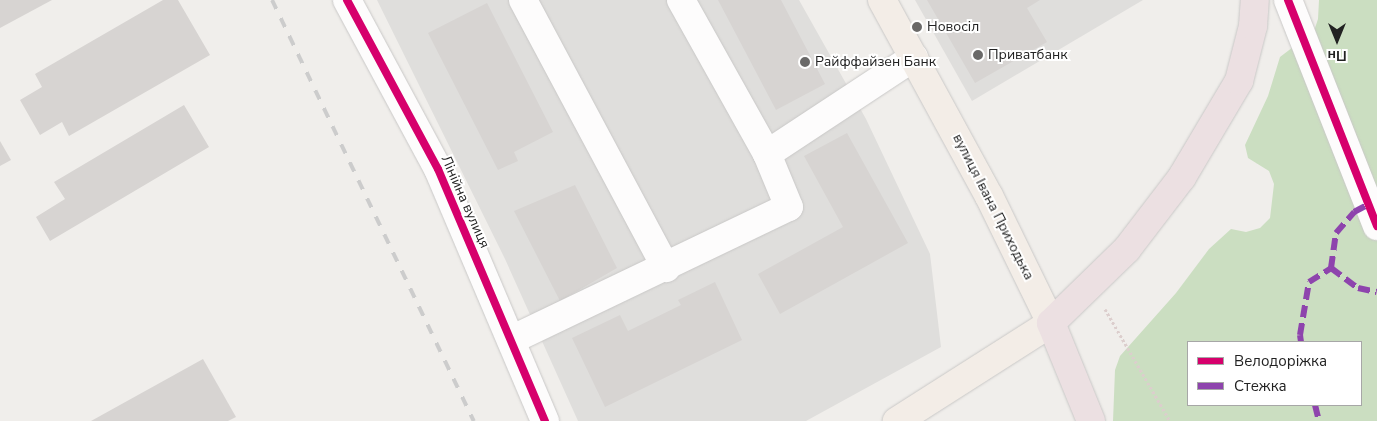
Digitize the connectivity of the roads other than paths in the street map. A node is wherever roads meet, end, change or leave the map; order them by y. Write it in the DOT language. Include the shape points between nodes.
graph roads {
  1 [pos="347,0"];
  2 [pos="681,0"];
  3 [pos="882,0"];
  4 [pos="1255,0"];
  5 [pos="1288,0"];
  6 [pos="532,3"];
  7 [pos="914,56"];
  8 [pos="767,154"];
  9 [pos="1377,226"];
  10 [pos="666,268"];
  11 [pos="1051,323"];
  12 [pos="511,340"];
  13 [pos="545,421"];
  14 [pos="897,421"];
  15 [pos="1091,421"];
  1 -- 12 [label="street, Лінійна вулиця" via="438,169"];
  2 -- 8 [label="street"];
  3 -- 7 [label="main road, вулиця Івана Приходька"];
  4 -- 11 [label="highway" via="1253,26 1239,81 1182,177 1127,249"];
  5 -- 9 [label="street"];
  6 -- 10 [label="street"];
  7 -- 8 [label="street"];
  7 -- 11 [label="main road, вулиця Івана Приходька"];
  8 -- 10 [label="street" via="789,207"];
  10 -- 12 [label="street"];
  11 -- 14 [label="main road"];
  11 -- 15 [label="highway, вулиця Івана Приходька"];
  12 -- 13 [label="street, Лінійна вулиця"];
}
